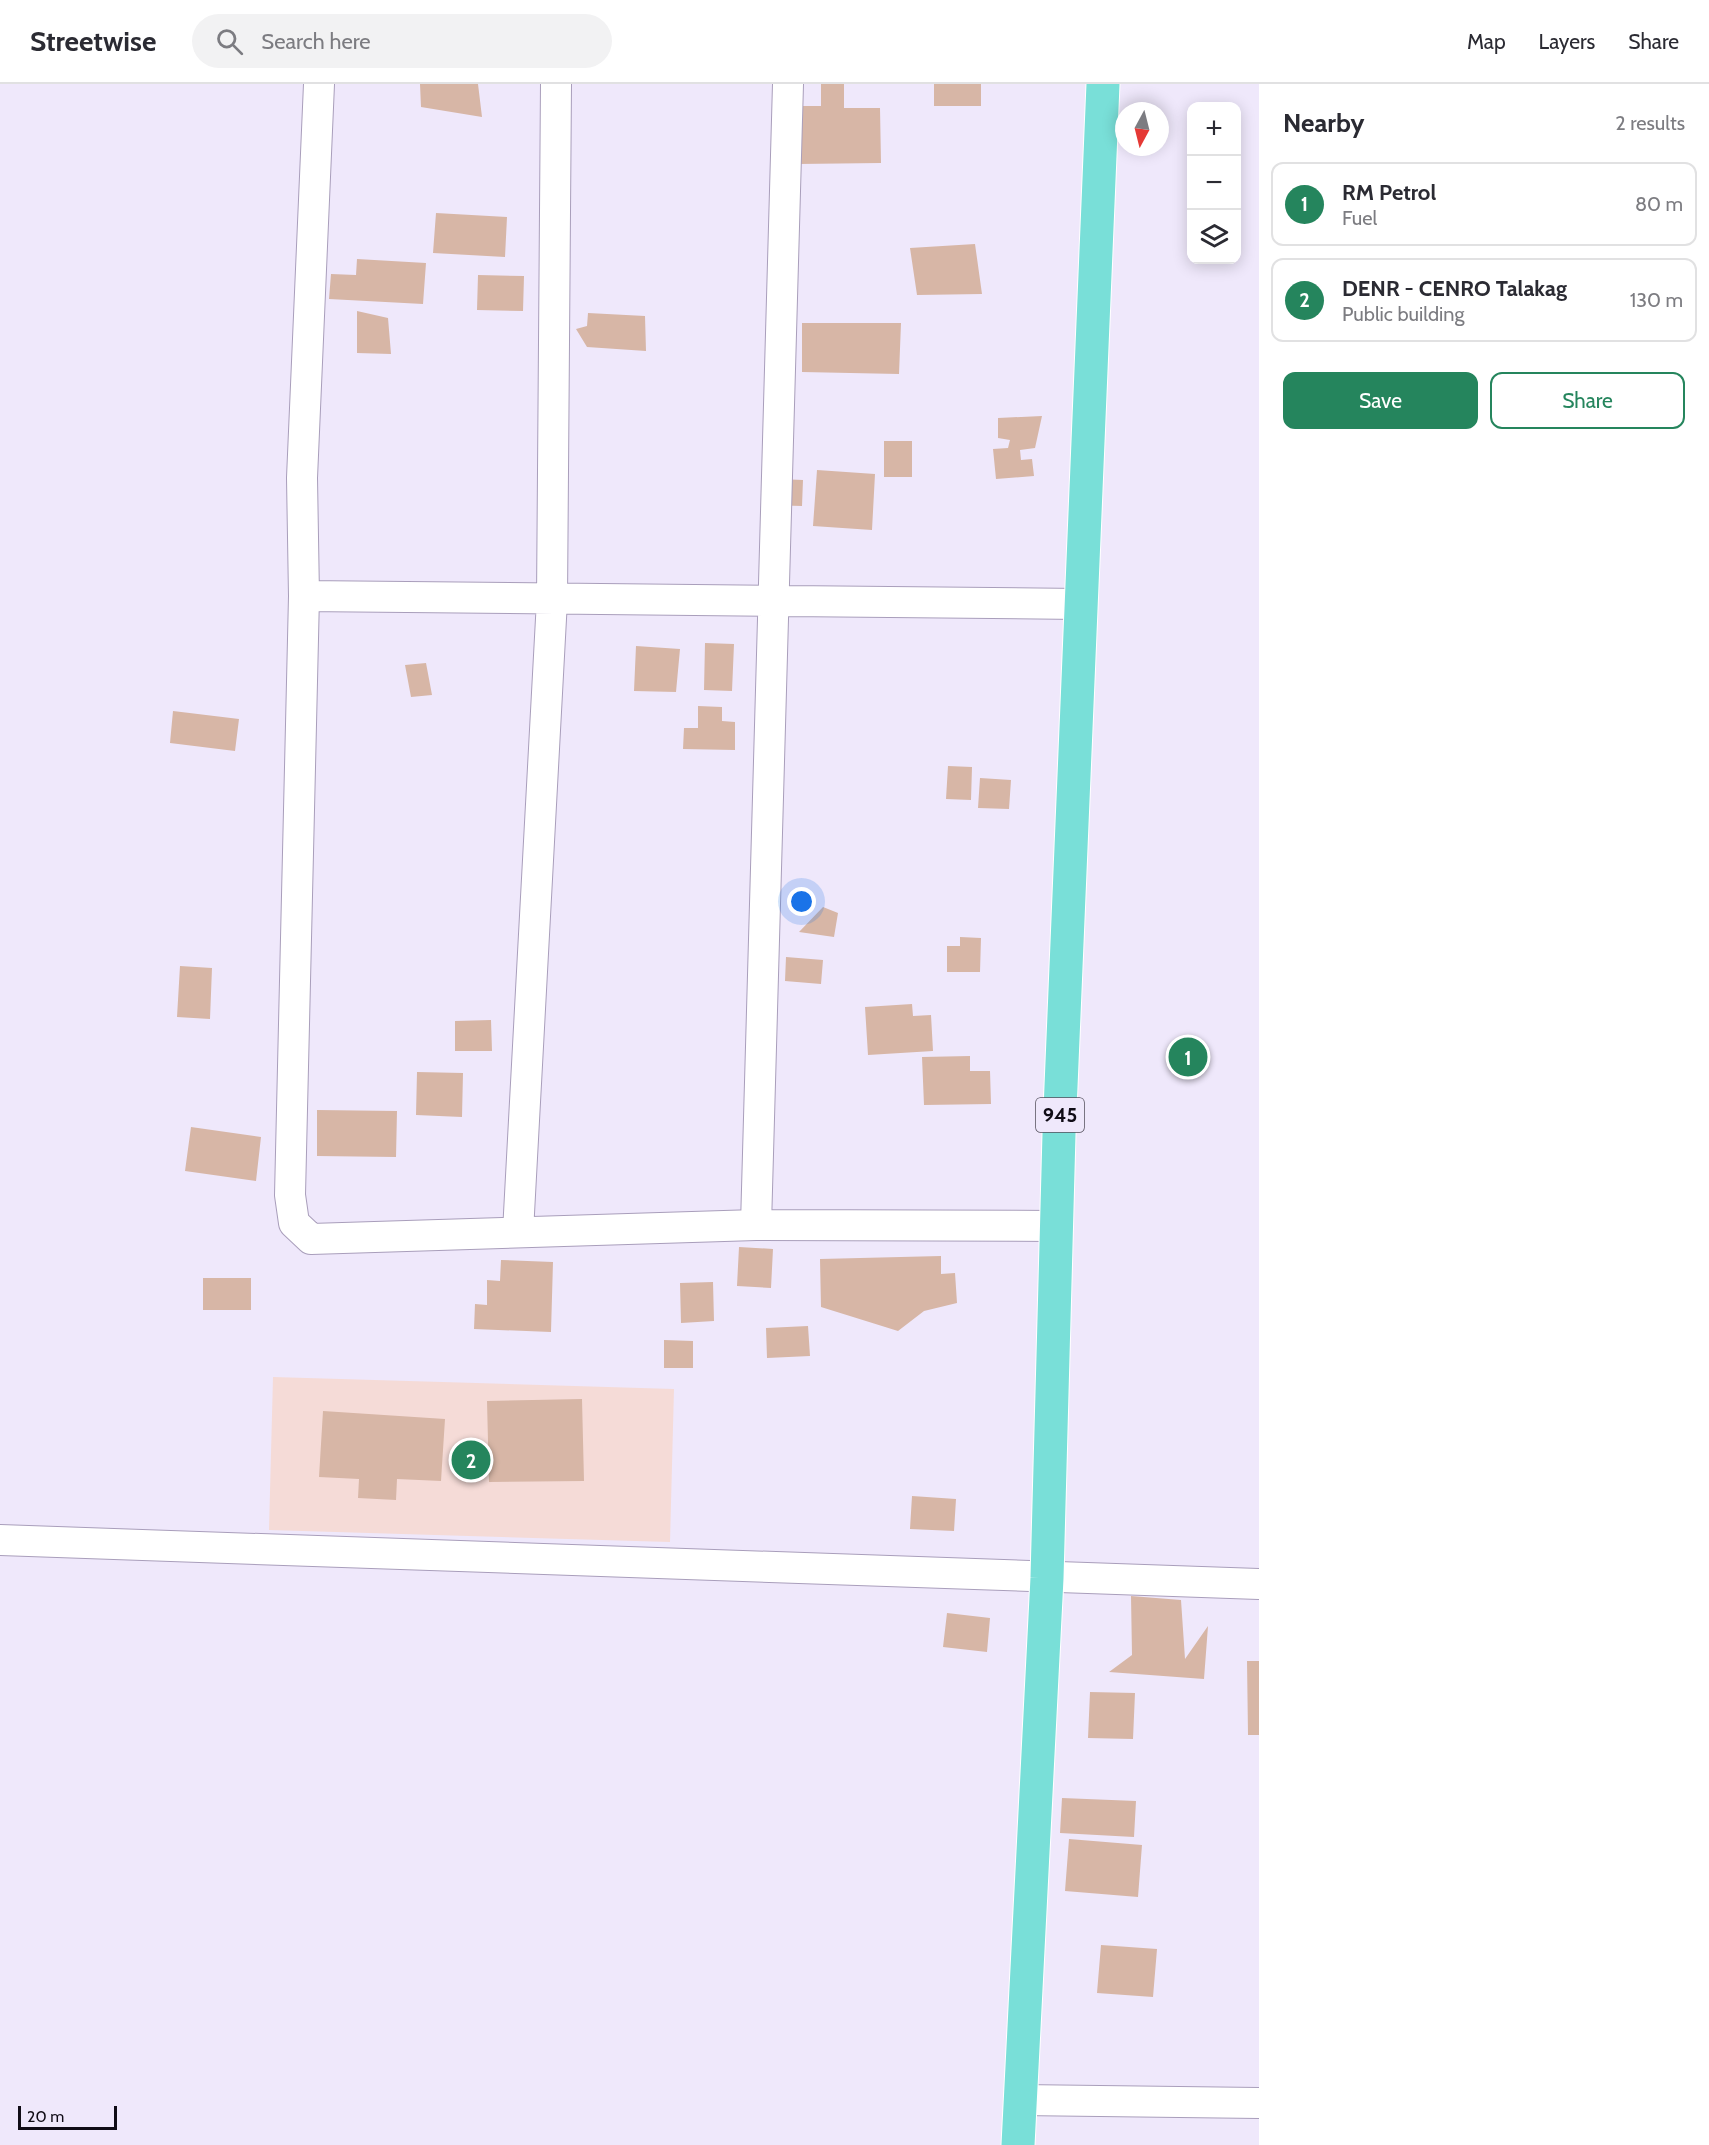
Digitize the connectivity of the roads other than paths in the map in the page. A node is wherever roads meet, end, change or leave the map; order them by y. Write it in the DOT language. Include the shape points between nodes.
graph roads {
  1 [pos="319,84"];
  2 [pos="556,84"];
  3 [pos="788,84"];
  4 [pos="1103,84"];
  5 [pos="304,596"];
  6 [pos="552,600"];
  7 [pos="772,600"];
  8 [pos="1080,604"];
  9 [pos="756,1225"];
  10 [pos="1056,1226"];
  11 [pos="518,1232"];
  12 [pos="0,1540"];
  13 [pos="1047,1578"];
  14 [pos="1259,1584"];
  15 [pos="1020,2100"];
  16 [pos="1259,2103"];
  17 [pos="1018,2145"];
  1 -- 5 [label="street" via="302,478"];
  2 -- 6 [label="street"];
  3 -- 7 [label="street"];
  4 -- 8 [label="main road, 945"];
  5 -- 6 [label="street"];
  5 -- 11 [label="street" via="290,1196 294,1223 311,1239"];
  6 -- 7 [label="street"];
  6 -- 11 [label="street"];
  7 -- 8 [label="street"];
  7 -- 9 [label="street"];
  8 -- 10 [label="main road, 945"];
  9 -- 10 [label="street"];
  9 -- 11 [label="street"];
  10 -- 13 [label="main road, 945"];
  12 -- 13 [label="street"];
  13 -- 14 [label="street"];
  13 -- 15 [label="main road, 945"];
  15 -- 16 [label="street"];
  15 -- 17 [label="main road, 945"];
}
